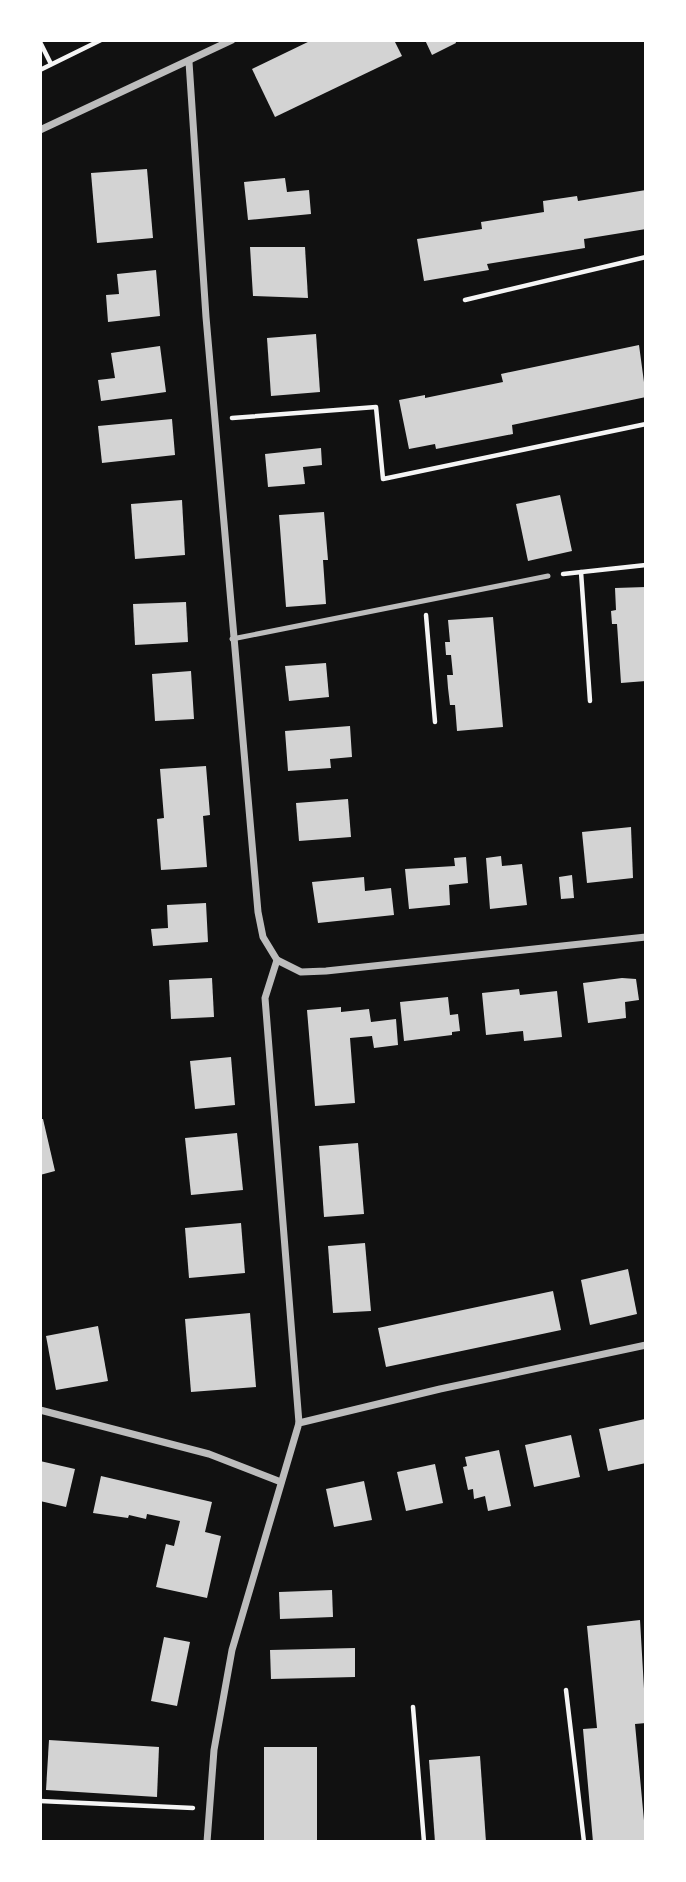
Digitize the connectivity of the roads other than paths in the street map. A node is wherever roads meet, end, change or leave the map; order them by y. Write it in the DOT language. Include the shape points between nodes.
graph roads {
  1 [pos="232,40"];
  2 [pos="189,62"];
  3 [pos="40,130"];
  4 [pos="548,576"];
  5 [pos="232,639"];
  6 [pos="646,936"];
  7 [pos="277,960"];
  8 [pos="646,1345"];
  9 [pos="40,1410"];
  10 [pos="299,1423"];
  11 [pos="281,1482"];
  12 [pos="207,1842"];
  1 -- 2 [label="street"];
  2 -- 3 [label="street"];
  2 -- 5 [label="street"];
  4 -- 5 [label="lane"];
  5 -- 7 [label="street" via="258,912 263,937"];
  6 -- 7 [label="street" via="326,971 301,972"];
  7 -- 10 [label="street" via="265,998"];
  8 -- 10 [label="street"];
  9 -- 11 [label="street" via="209,1454"];
  10 -- 11 [label="street"];
  11 -- 12 [label="street" via="232,1650 214,1750"];
}
